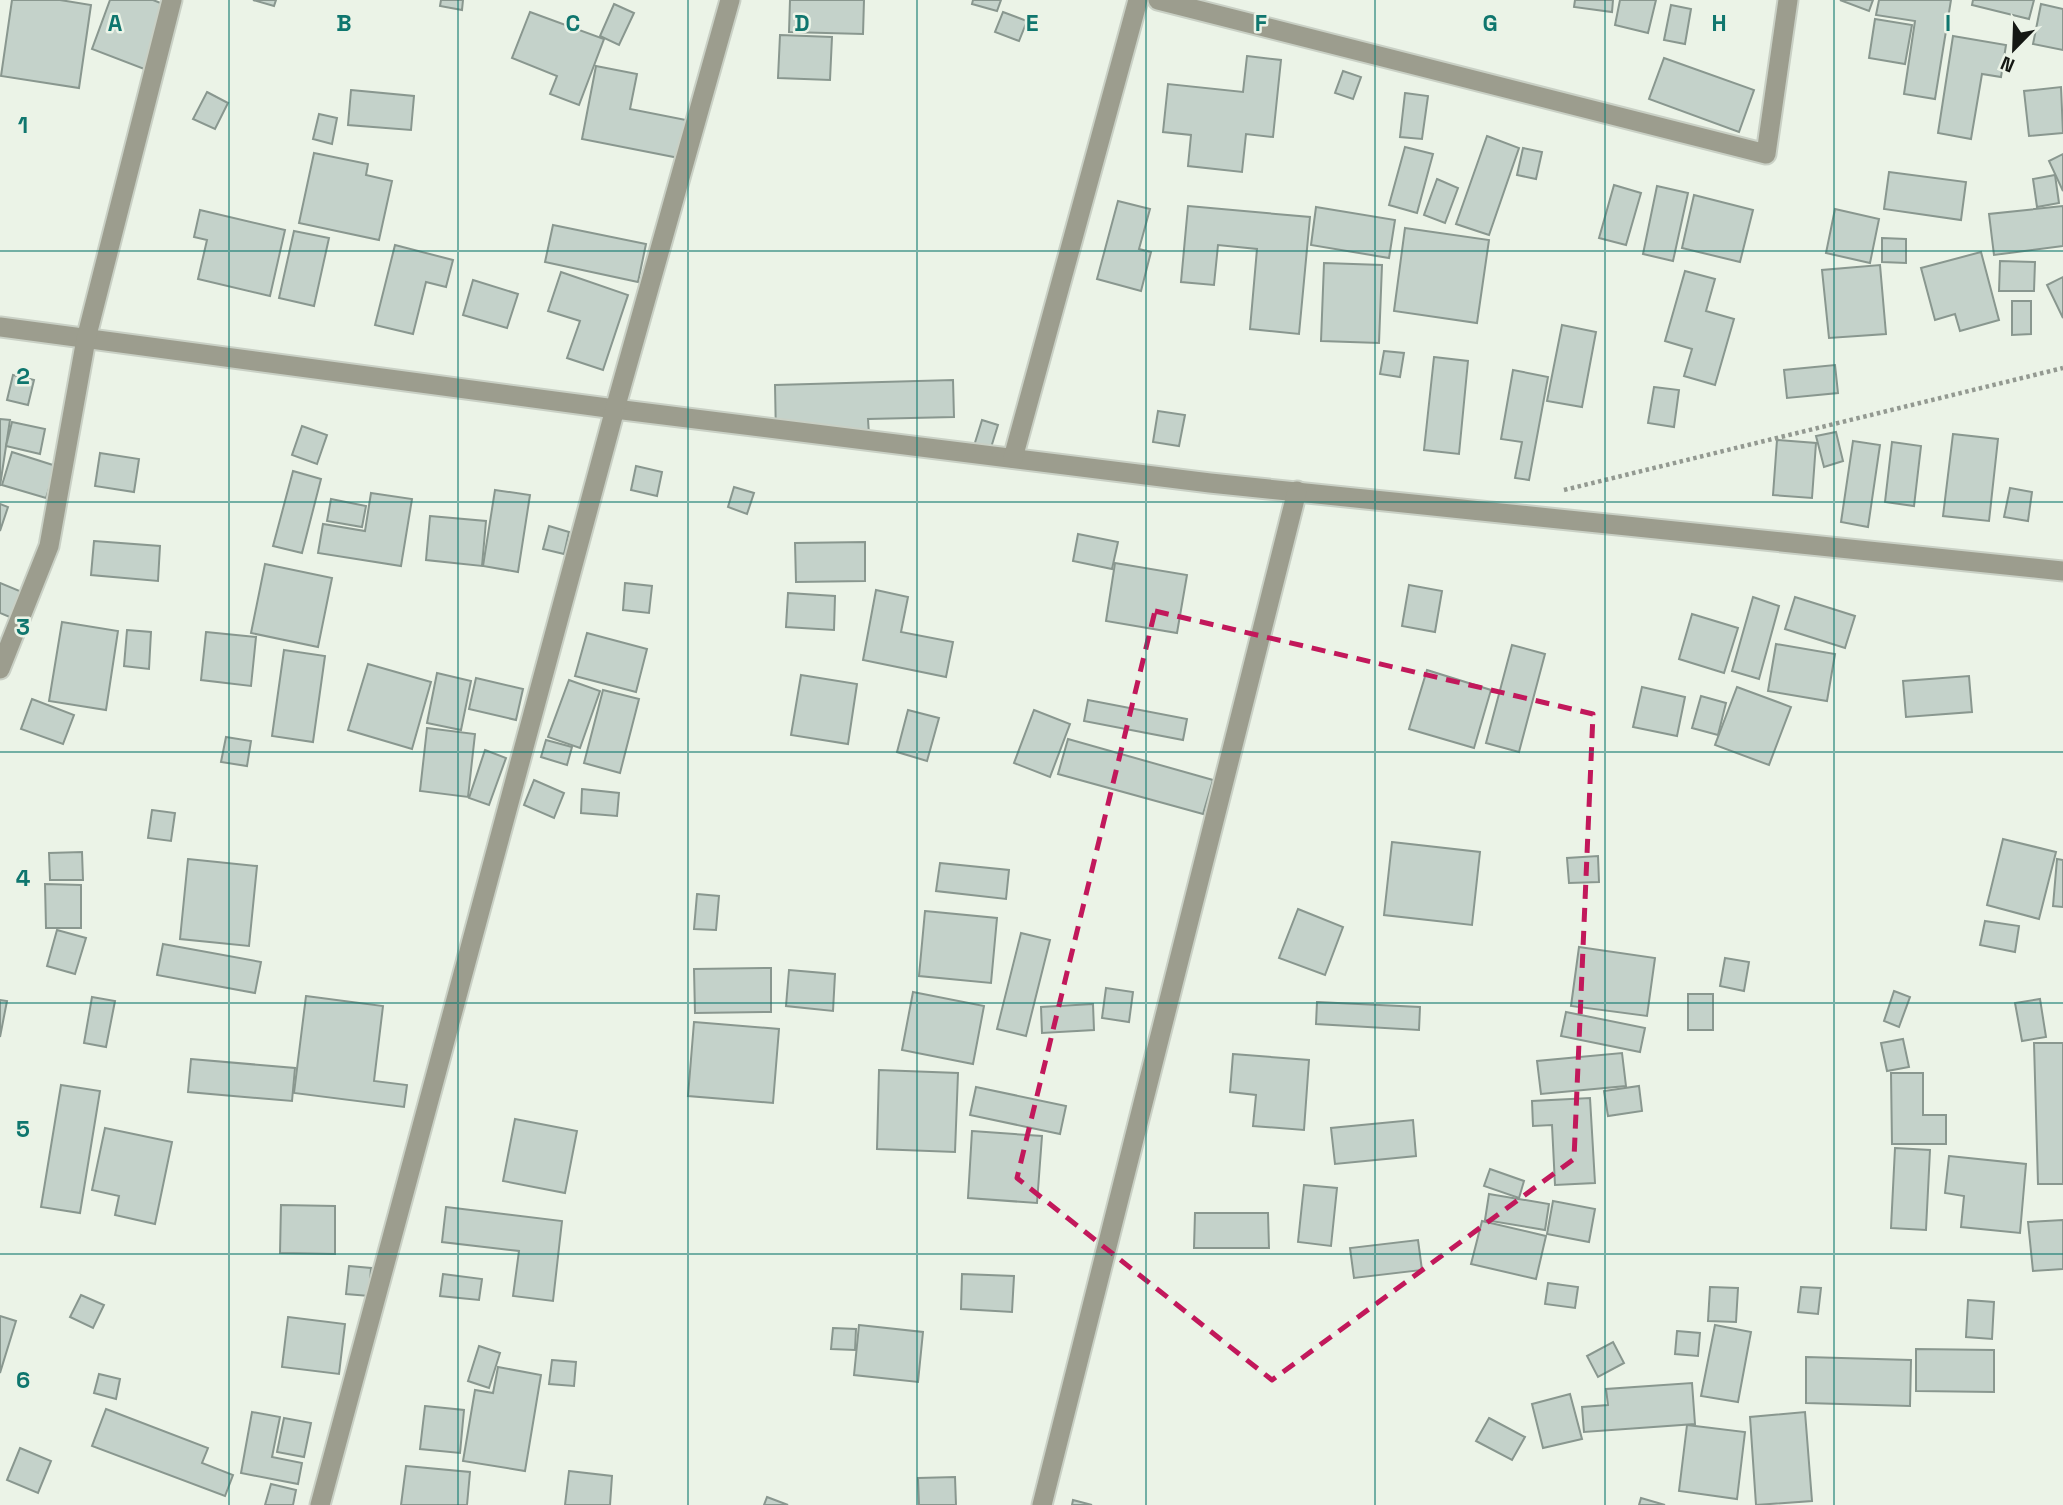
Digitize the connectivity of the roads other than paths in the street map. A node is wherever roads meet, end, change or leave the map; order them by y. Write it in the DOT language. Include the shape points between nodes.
graph roads {
  1 [pos="172,0"];
  2 [pos="730,0"];
  3 [pos="1138,0"];
  4 [pos="1158,0"];
  5 [pos="1788,0"];
  6 [pos="0,327"];
  7 [pos="86,339"];
  8 [pos="615,408"];
  9 [pos="1013,458"];
  10 [pos="1297,491"];
  11 [pos="2063,571"];
  12 [pos="0,669"];
  13 [pos="320,1505"];
  14 [pos="1042,1505"];
  1 -- 7 [label="street"];
  2 -- 8 [label="street"];
  3 -- 9 [label="street"];
  4 -- 5 [label="street" via="1766,154"];
  6 -- 7 [label="street"];
  7 -- 8 [label="street"];
  7 -- 12 [label="street" via="49,546"];
  8 -- 9 [label="street"];
  8 -- 13 [label="street"];
  9 -- 10 [label="street"];
  10 -- 11 [label="street"];
  10 -- 14 [label="street"];
}
